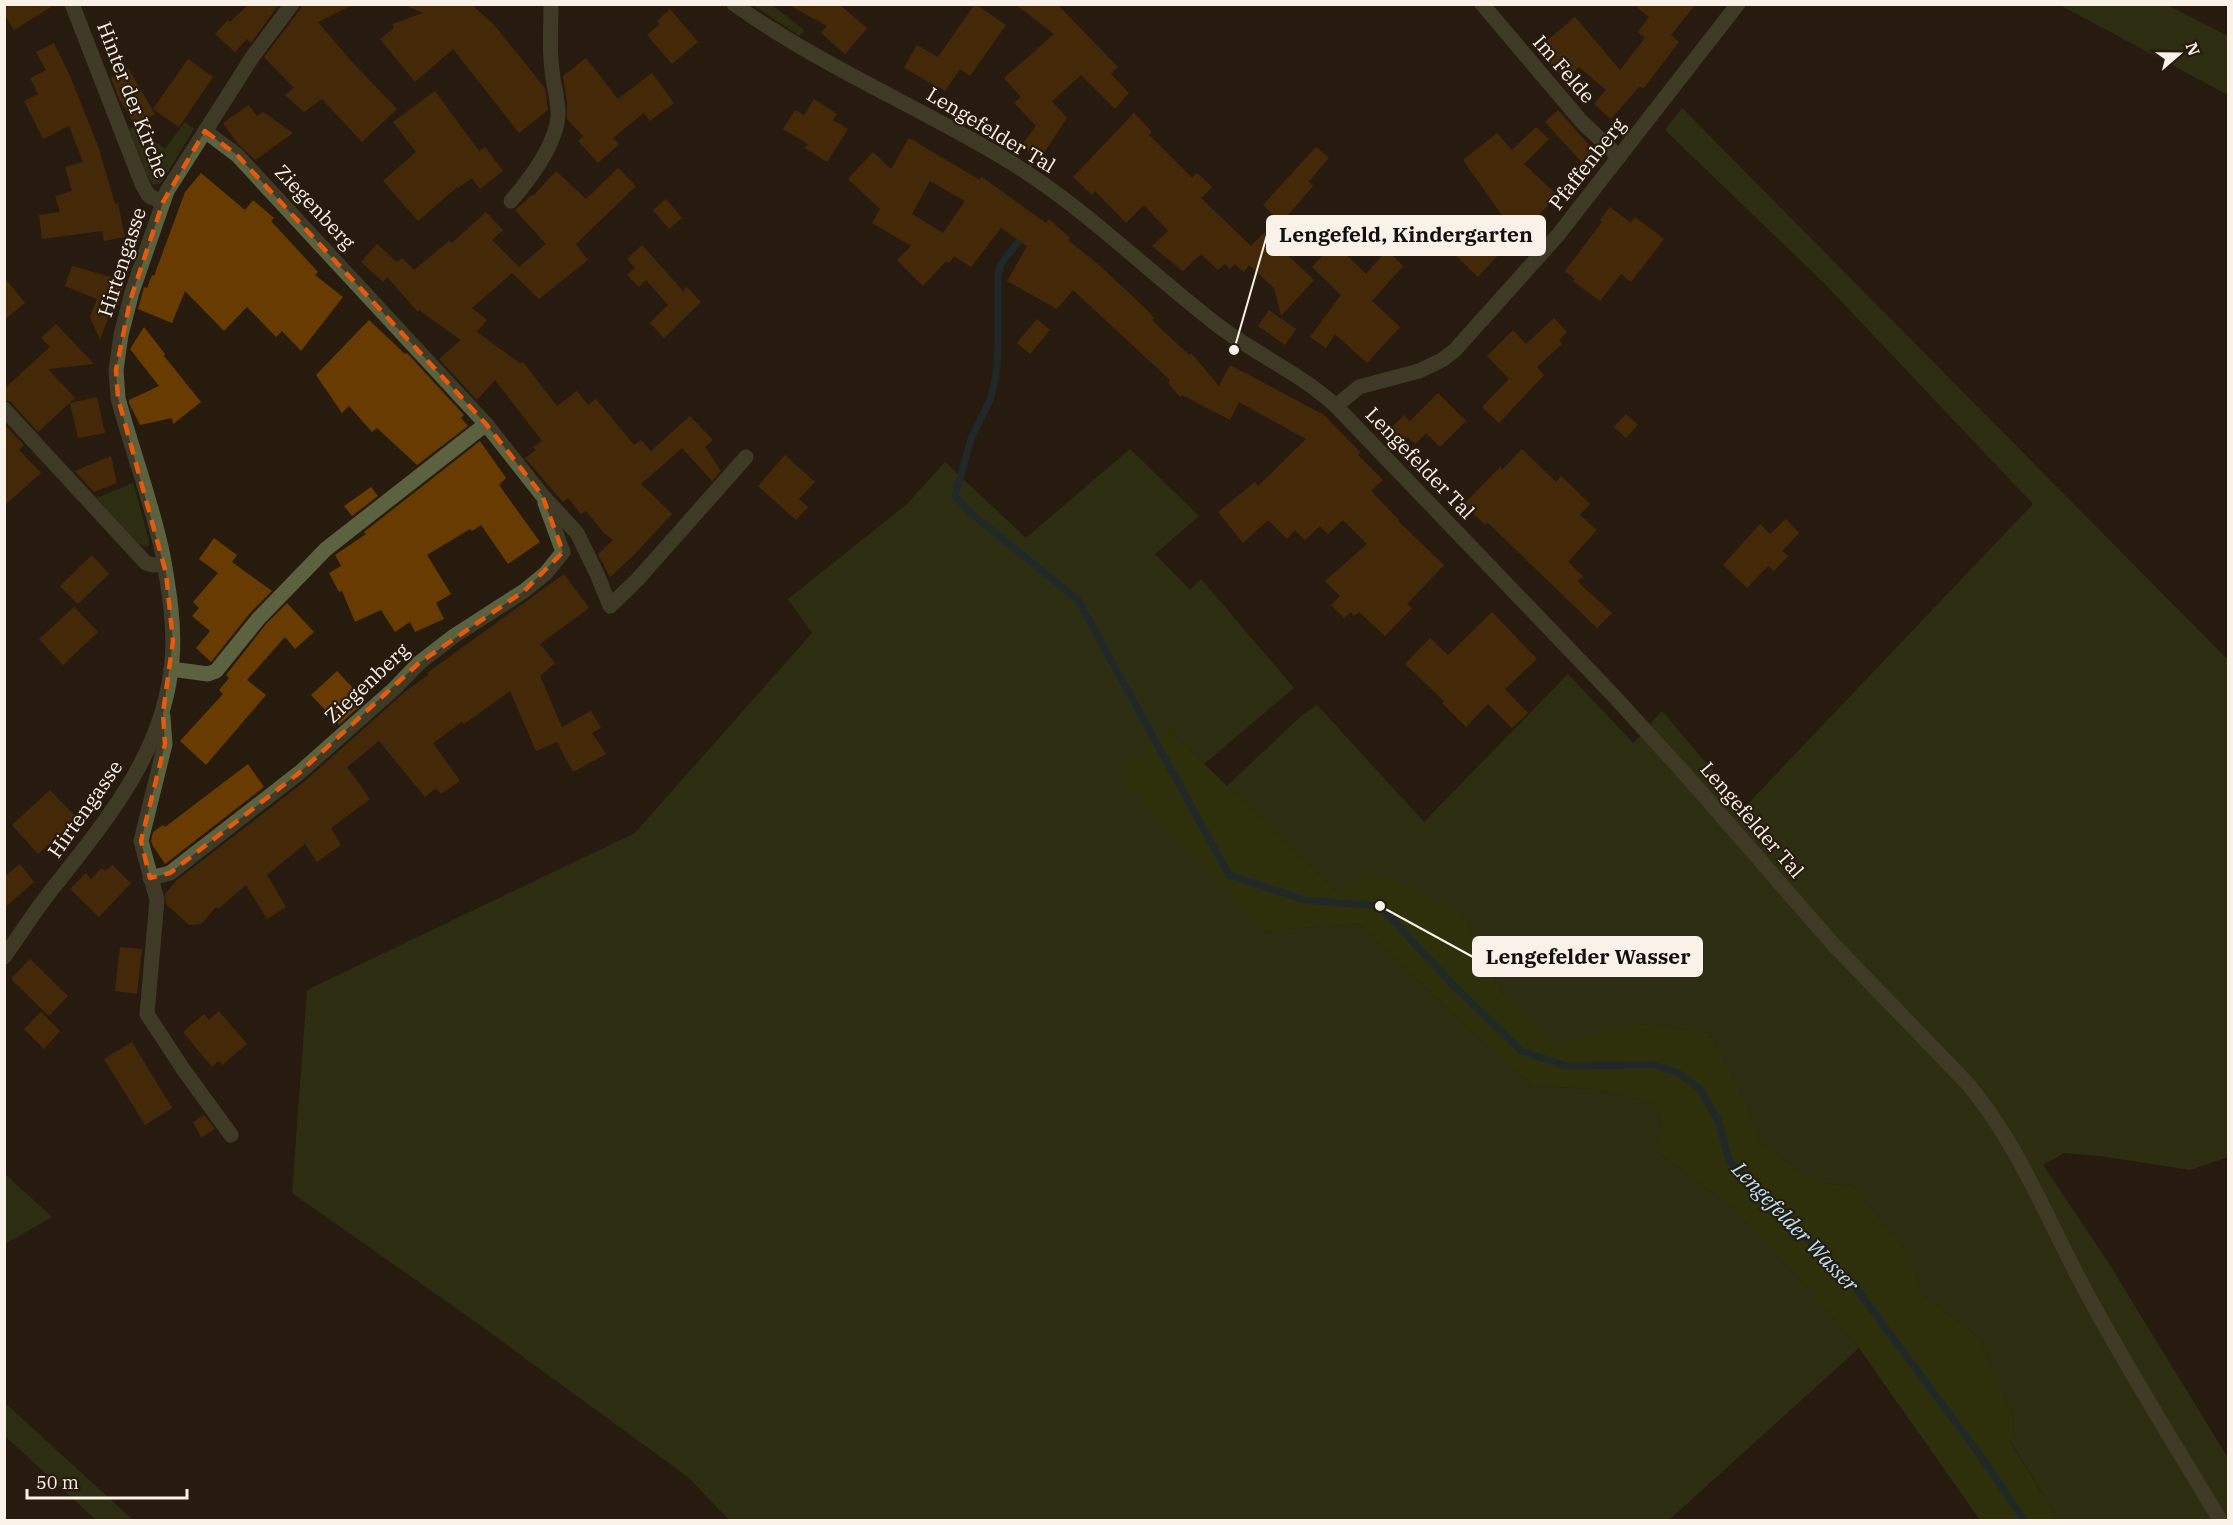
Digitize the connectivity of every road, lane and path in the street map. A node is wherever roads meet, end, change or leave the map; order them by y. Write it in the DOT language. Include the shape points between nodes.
graph roads {
  1 [pos="72,4"];
  2 [pos="292,4"];
  3 [pos="551,4"];
  4 [pos="734,4"];
  5 [pos="1482,4"];
  6 [pos="1738,4"];
  7 [pos="205,131"];
  8 [pos="1619,157"];
  9 [pos="511,201"];
  10 [pos="163,202"];
  11 [pos="1336,406"];
  12 [pos="4,409"];
  13 [pos="486,424"];
  14 [pos="746,457"];
  15 [pos="542,495"];
  16 [pos="164,564"];
  17 [pos="171,669"];
  18 [pos="163,712"];
  19 [pos="150,878"];
  20 [pos="4,957"];
  21 [pos="231,1135"];
  22 [pos="2220,1521"];
  1 -- 10 [label="street, Hinter der Kirche" via="142,184 149,196"];
  2 -- 7 [label="street, Hirtengasse"];
  3 -- 9 [label="street" via="551,68 557,124 528,182"];
  4 -- 11 [label="street, Lengefelder Tal" via="844,73 1016,165 1219,327 1309,383"];
  5 -- 8 [label="street, Im Felde" via="1582,122"];
  6 -- 8 [label="street, Pfaffenberg"];
  7 -- 10 [label="street, Hirtengasse"];
  7 -- 13 [label="street, Ziegenberg" via="237,155"];
  8 -- 11 [label="street, Pfaffenberg" via="1558,234 1448,355 1419,371 1361,386"];
  10 -- 16 [label="street, Hirtengasse" via="124,321 116,383"];
  11 -- 22 [label="street, Lengefelder Tal" via="1605,687 1833,944 1984,1103 2012,1148 2102,1321"];
  12 -- 16 [label="street" via="146,563"];
  13 -- 15 [label="street, Ziegenberg"];
  13 -- 17 [label="street" via="326,549 267,609 216,671 208,674"];
  14 -- 15 [label="street, Ziegenberg" via="610,606 577,533"];
  15 -- 19 [label="street, Ziegenberg" via="563,552 546,573 419,663 299,773 170,873"];
  16 -- 17 [label="street, Hirtengasse" via="172,627"];
  17 -- 18 [label="street, Hirtengasse"];
  18 -- 19 [label="street" via="165,744 141,841"];
  18 -- 20 [label="street, Hirtengasse" via="139,769 119,802"];
  19 -- 21 [label="street" via="157,900 147,1014"];
}
